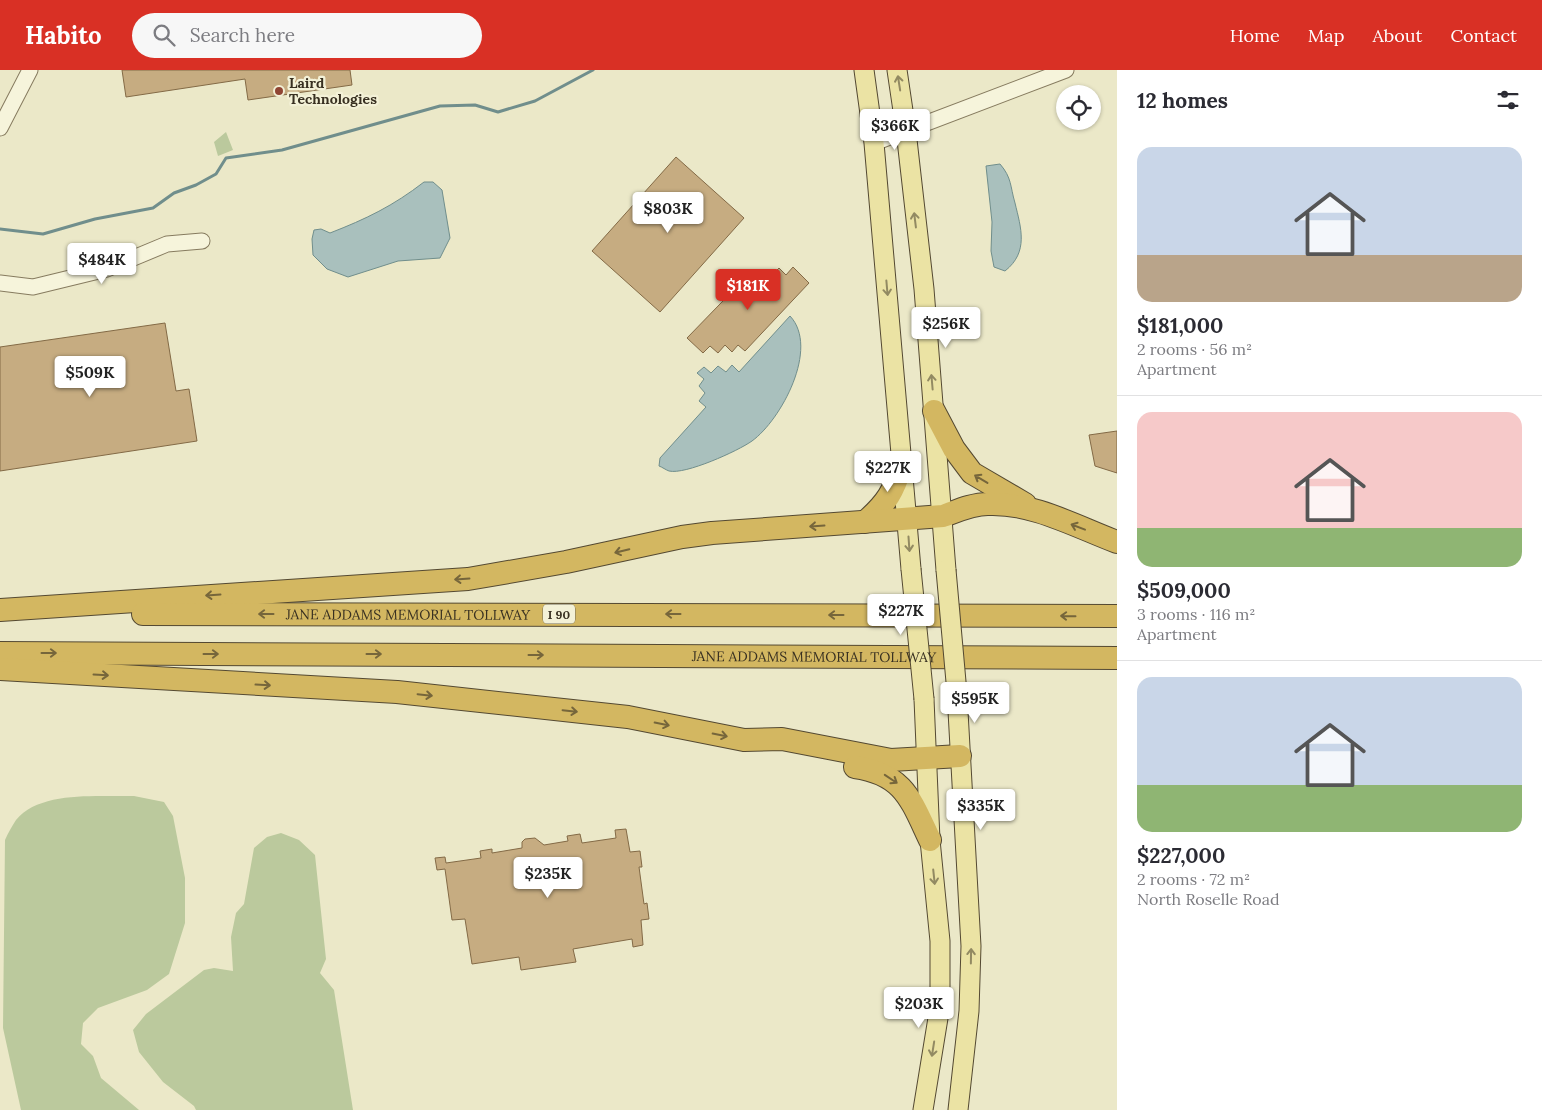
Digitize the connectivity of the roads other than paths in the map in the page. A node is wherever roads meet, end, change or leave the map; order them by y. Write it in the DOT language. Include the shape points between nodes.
graph roads {
  1 [pos="30,70"];
  2 [pos="864,70"];
  3 [pos="897,70"];
  4 [pos="1066,70"];
  5 [pos="0,128"];
  6 [pos="906,131"];
  7 [pos="874,143"];
  8 [pos="202,241"];
  9 [pos="0,283"];
  10 [pos="934,411"];
  11 [pos="902,464"];
  12 [pos="1038,512"];
  13 [pos="943,516"];
  14 [pos="907,519"];
  15 [pos="866,522"];
  16 [pos="1117,542"];
  17 [pos="0,610"];
  18 [pos="0,614"];
  19 [pos="1117,616"];
  20 [pos="0,653"];
  21 [pos="1117,658"];
  22 [pos="0,669"];
  23 [pos="744,740"];
  24 [pos="960,756"];
  25 [pos="927,759"];
  26 [pos="930,840"];
  27 [pos="922,1110"];
  28 [pos="958,1110"];
  1 -- 5 [label="street"];
  2 -- 7 [label="main road"];
  6 -- 3 [label="main road, one-way"];
  4 -- 6 [label="street"];
  6 -- 7 [label="street"];
  10 -- 6 [label="main road, one-way"];
  7 -- 11 [label="main road, one-way"];
  8 -- 9 [label="street" via="168,244 107,269 33,287"];
  12 -- 10 [label="highway, one-way" via="972,473 954,449"];
  10 -- 13 [label="main road"];
  11 -- 14 [label="main road"];
  11 -- 15 [label="highway" via="885,504"];
  12 -- 13 [label="highway" via="1004,504 986,504"];
  16 -- 12 [label="highway, one-way"];
  13 -- 14 [label="highway"];
  13 -- 24 [label="main road, bridge"];
  14 -- 15 [label="highway"];
  14 -- 25 [label="main road, one-way, bridge"];
  15 -- 17 [label="highway, one-way" via="682,537 600,556 468,579"];
  19 -- 18 [label="highway, JANE ADDAMS MEMORIAL TOLLWAY / I 90, one-way"];
  20 -- 21 [label="highway, JANE ADDAMS MEMORIAL TOLLWAY, one-way"];
  22 -- 23 [label="highway, one-way" via="397,692 628,717"];
  23 -- 25 [label="highway" via="782,739 891,760"];
  23 -- 26 [label="highway, one-way" via="768,752 881,772 905,790"];
  24 -- 25 [label="highway"];
  28 -- 24 [label="main road, one-way" via="969,1011 971,946"];
  25 -- 26 [label="main road"];
  26 -- 27 [label="main road, one-way" via="940,941 940,988"];
}
